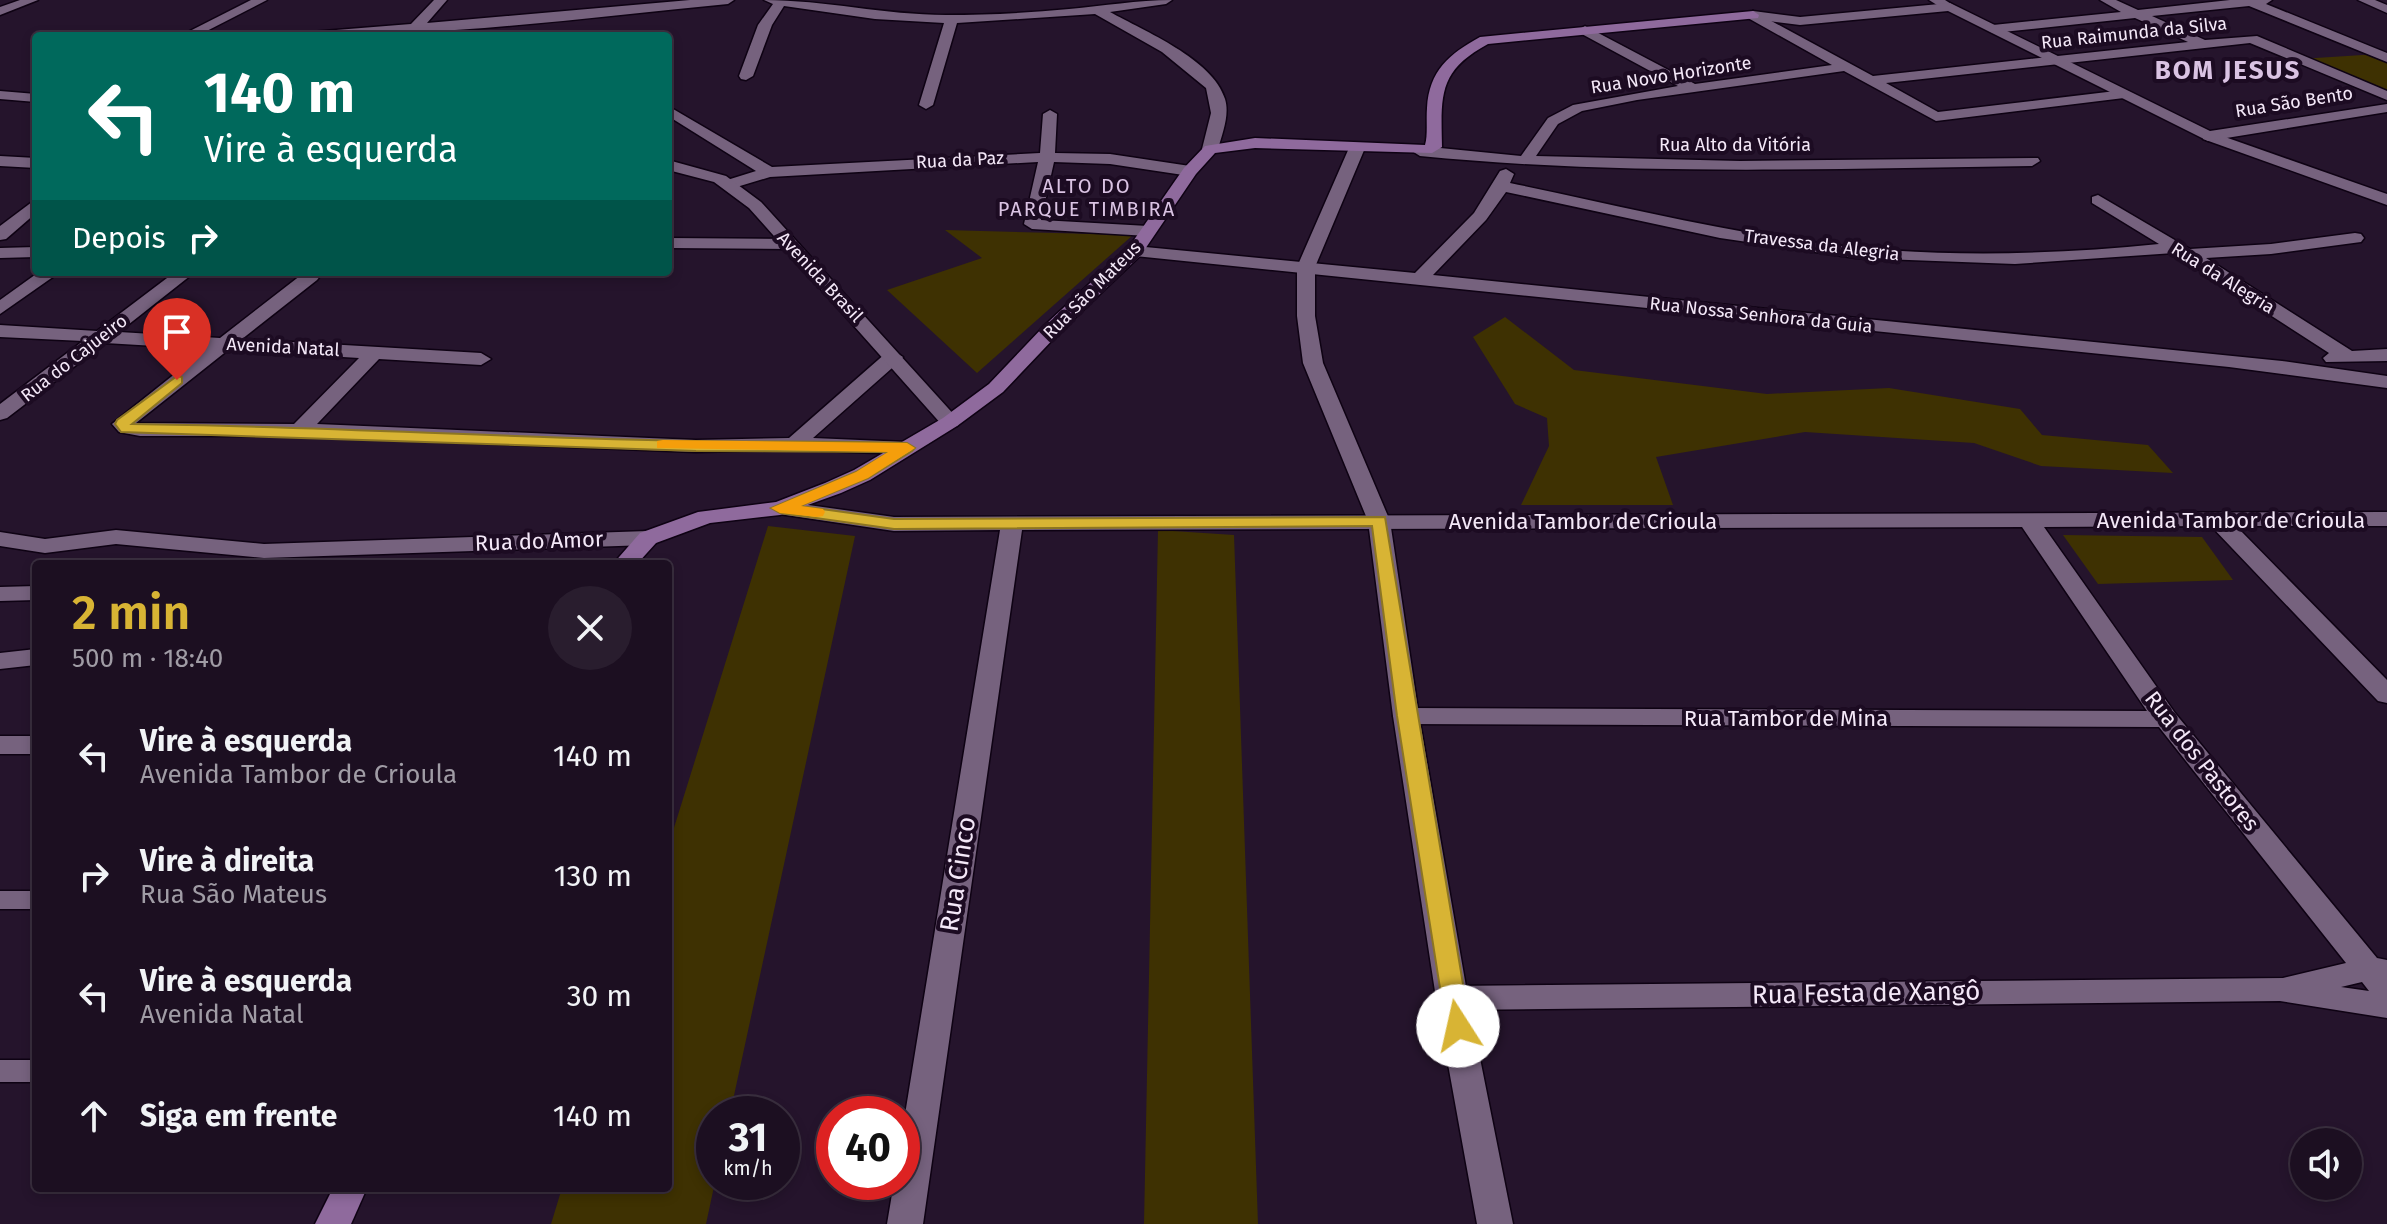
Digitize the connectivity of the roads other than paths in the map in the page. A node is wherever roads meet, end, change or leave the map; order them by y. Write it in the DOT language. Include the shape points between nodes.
graph roads {
  1 [pos="32,0"];
  2 [pos="261,0"];
  3 [pos="441,0"];
  4 [pos="728,0"];
  5 [pos="1729,0"];
  6 [pos="1935,0"];
  7 [pos="2106,0"];
  8 [pos="2364,0"];
  9 [pos="776,1"];
  10 [pos="1158,1"];
  11 [pos="2258,1"];
  12 [pos="2214,2"];
  13 [pos="1950,7"];
  14 [pos="2387,9"];
  15 [pos="0,11"];
  16 [pos="1099,11"];
  17 [pos="2136,14"];
  18 [pos="1753,15"];
  19 [pos="952,19"];
  20 [pos="416,27"];
  21 [pos="1993,29"];
  22 [pos="1585,30"];
  23 [pos="195,32"];
  24 [pos="358,32"];
  25 [pos="2203,44"];
  26 [pos="2387,58"];
  27 [pos="2056,60"];
  28 [pos="1845,67"];
  29 [pos="746,76"];
  30 [pos="1875,80"];
  31 [pos="1693,88"];
  32 [pos="2124,94"];
  33 [pos="0,95"];
  34 [pos="2387,96"];
  35 [pos="32,98"];
  36 [pos="926,105"];
  37 [pos="2387,108"];
  38 [pos="672,112"];
  39 [pos="1050,114"];
  40 [pos="2208,136"];
  41 [pos="32,147"];
  42 [pos="1357,148"];
  43 [pos="1210,149"];
  44 [pos="1431,151"];
  45 [pos="1047,157"];
  46 [pos="1518,160"];
  47 [pos="4,161"];
  48 [pos="2032,161"];
  49 [pos="32,163"];
  50 [pos="672,166"];
  51 [pos="1190,171"];
  52 [pos="769,172"];
  53 [pos="730,184"];
  54 [pos="1501,186"];
  55 [pos="2098,200"];
  56 [pos="2387,200"];
  57 [pos="32,207"];
  58 [pos="1148,231"];
  59 [pos="0,235"];
  60 [pos="2355,238"];
  61 [pos="672,243"];
  62 [pos="790,244"];
  63 [pos="1135,251"];
  64 [pos="2179,251"];
  65 [pos="32,252"];
  66 [pos="0,253"];
  67 [pos="1306,267"];
  68 [pos="45,276"];
  69 [pos="181,276"];
  70 [pos="311,276"];
  71 [pos="1420,278"];
  72 [pos="0,308"];
  73 [pos="0,331"];
  74 [pos="100,337"];
  75 [pos="224,343"];
  76 [pos="375,352"];
  77 [pos="2387,355"];
  78 [pos="893,357"];
  79 [pos="2348,357"];
  80 [pos="481,359"];
  81 [pos="2268,364"];
  82 [pos="2387,382"];
  83 [pos="0,414"];
  84 [pos="950,422"];
  85 [pos="300,430"];
  86 [pos="794,444"];
  87 [pos="907,448"];
  88 [pos="780,508"];
  89 [pos="2216,519"];
  90 [pos="2387,519"];
  91 [pos="1379,521"];
  92 [pos="2029,521"];
  93 [pos="1012,523"];
  94 [pos="648,538"];
  95 [pos="0,539"];
  96 [pos="629,560"];
  97 [pos="32,593"];
  98 [pos="0,594"];
  99 [pos="32,657"];
  100 [pos="0,661"];
  101 [pos="2387,695"];
  102 [pos="1406,716"];
  103 [pos="2166,719"];
  104 [pos="0,745"];
  105 [pos="32,745"];
  106 [pos="0,900"];
  107 [pos="32,900"];
  108 [pos="2381,977"];
  109 [pos="2280,989"];
  110 [pos="1452,998"];
  111 [pos="2387,1006"];
  112 [pos="0,1071"];
  113 [pos="32,1071"];
  114 [pos="348,1192"];
  115 [pos="333,1224"];
  116 [pos="905,1224"];
  117 [pos="1495,1224"];
  1 -- 15 [label="street"];
  2 -- 23 [label="street"];
  3 -- 20 [label="street"];
  4 -- 20 [label="street"];
  5 -- 18 [label="main road"];
  6 -- 13 [label="street"];
  7 -- 17 [label="street"];
  8 -- 14 [label="street"];
  9 -- 19 [label="street"];
  9 -- 29 [label="street"];
  10 -- 16 [label="street"];
  11 -- 12 [label="street"];
  11 -- 26 [label="street"];
  12 -- 17 [label="street"];
  13 -- 18 [label="street" via="1800,21"];
  13 -- 21 [label="street"];
  16 -- 19 [label="street"];
  16 -- 43 [label="street, Rua São Mateus" via="1205,79 1217,96 1219,114"];
  17 -- 21 [label="street"];
  17 -- 25 [label="street"];
  18 -- 22 [label="main road"];
  18 -- 28 [label="street"];
  19 -- 36 [label="street"];
  20 -- 24 [label="street"];
  21 -- 27 [label="street"];
  22 -- 31 [label="street"];
  22 -- 44 [label="main road" via="1485,40 1447,64 1434,90"];
  25 -- 27 [label="street, Rua Raimunda da Silva"];
  25 -- 34 [label="street, Rua Raimunda da Silva" via="2252,39"];
  27 -- 30 [label="street, Rua Raimunda da Silva"];
  27 -- 32 [label="street"];
  28 -- 30 [label="street"];
  28 -- 31 [label="street, Rua Novo Horizonte"];
  30 -- 32 [label="street" via="1936,117"];
  31 -- 46 [label="street, Rua Novo Horizonte" via="1578,108 1553,121"];
  32 -- 40 [label="street"];
  33 -- 35 [label="street"];
  37 -- 40 [label="street, Rua São Bento"];
  38 -- 52 [label="street"];
  39 -- 45 [label="street"];
  40 -- 56 [label="street"];
  41 -- 47 [label="street"];
  42 -- 43 [label="main road, Rua Alto da Vitória" via="1255,143"];
  42 -- 44 [label="main road, Rua Alto da Vitória"];
  42 -- 67 [label="street"];
  43 -- 51 [label="main road, Rua São Mateus"];
  44 -- 46 [label="street, Rua Alto da Vitória"];
  45 -- 51 [label="street, Rua da Paz" via="1110,159"];
  45 -- 52 [label="street, Rua da Paz"];
  45 -- 58 [label="street" via="1035,226"];
  46 -- 48 [label="street, Rua Alto da Vitória" via="1740,166"];
  46 -- 54 [label="street"];
  47 -- 49 [label="street"];
  50 -- 53 [label="street, Avenida Brasil"];
  51 -- 58 [label="main road, Rua São Mateus"];
  52 -- 53 [label="street, Rua da Paz"];
  53 -- 62 [label="street, Avenida Brasil"];
  54 -- 64 [label="street, Travessa da Alegria" via="1752,239 1891,254 2015,259"];
  54 -- 71 [label="street"];
  55 -- 64 [label="street, Rua da Alegria"];
  57 -- 59 [label="street"];
  58 -- 63 [label="main road, Rua São Mateus"];
  60 -- 64 [label="street, Travessa da Alegria" via="2271,249"];
  61 -- 62 [label="street"];
  62 -- 78 [label="street, Avenida Brasil"];
  63 -- 67 [label="street, Rua Nossa Senhora da Guia"];
  63 -- 84 [label="main road, Rua São Mateus" via="996,388"];
  64 -- 79 [label="street, Rua da Alegria"];
  65 -- 66 [label="street"];
  67 -- 71 [label="street, Rua Nossa Senhora da Guia"];
  67 -- 91 [label="street" via="1313,363"];
  68 -- 72 [label="street"];
  69 -- 74 [label="street, Rua do Cajueiro"];
  70 -- 75 [label="street"];
  71 -- 81 [label="street, Rua Nossa Senhora da Guia"];
  73 -- 74 [label="street, Avenida Natal"];
  74 -- 75 [label="street, Avenida Natal"];
  74 -- 83 [label="street, Rua do Cajueiro"];
  75 -- 76 [label="street, Avenida Natal"];
  75 -- 85 [label="street" via="122,424 140,430"];
  76 -- 80 [label="street, Avenida Natal"];
  76 -- 85 [label="street, Avenida Natal"];
  77 -- 79 [label="street"];
  78 -- 84 [label="street, Avenida Brasil"];
  78 -- 86 [label="street"];
  79 -- 81 [label="street"];
  81 -- 82 [label="street, Rua Nossa Senhora da Guia"];
  84 -- 87 [label="main road, Rua São Mateus"];
  85 -- 86 [label="street" via="696,446"];
  86 -- 87 [label="street"];
  87 -- 88 [label="main road, Rua São Mateus" via="862,475"];
  88 -- 93 [label="street, Avenida Tambor de Crioula" via="894,524"];
  88 -- 94 [label="main road, Rua São Mateus" via="706,517"];
  89 -- 90 [label="street, Avenida Tambor de Crioula"];
  89 -- 92 [label="street, Avenida Tambor de Crioula"];
  89 -- 101 [label="street"];
  91 -- 92 [label="street, Avenida Tambor de Crioula"];
  91 -- 93 [label="street, Avenida Tambor de Crioula"];
  91 -- 102 [label="street"];
  92 -- 103 [label="street, Rua dos Pastores"];
  93 -- 116 [label="street, Rua Cinco"];
  94 -- 95 [label="street, Rua do Amor" via="264,551 116,537 45,546"];
  94 -- 96 [label="main road"];
  97 -- 98 [label="street"];
  99 -- 100 [label="street"];
  102 -- 103 [label="street, Rua Tambor de Mina"];
  102 -- 110 [label="street"];
  103 -- 108 [label="street, Rua dos Pastores"];
  104 -- 105 [label="street"];
  106 -- 107 [label="lane"];
  108 -- 109 [label="street, Rua Festa de Xangô"];
  109 -- 110 [label="street, Rua Festa de Xangô"];
  109 -- 111 [label="street, Rua Festa de Xangô"];
  110 -- 117 [label="street"];
  112 -- 113 [label="lane"];
  114 -- 115 [label="main road"];
}
